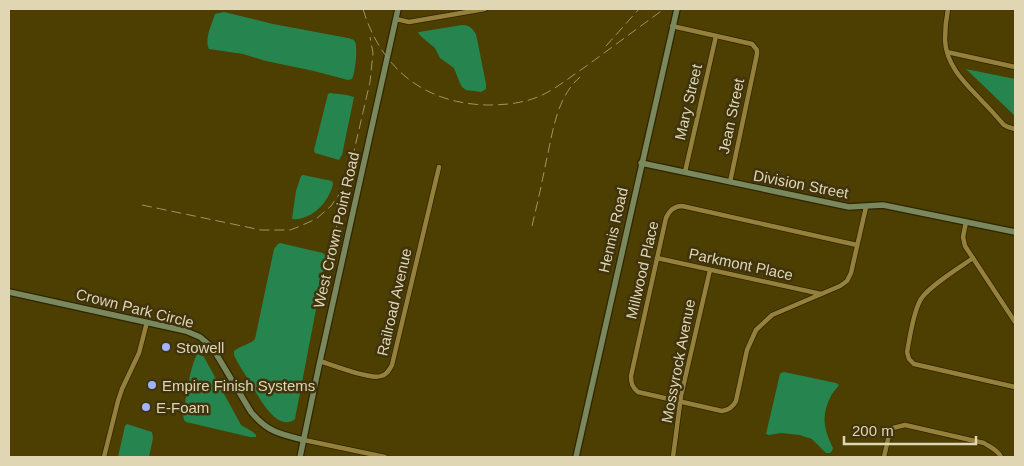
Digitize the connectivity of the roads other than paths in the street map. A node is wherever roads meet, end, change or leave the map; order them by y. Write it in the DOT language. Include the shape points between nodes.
graph roads {
  1 [pos="398,9"];
  2 [pos="485,9"];
  3 [pos="676,9"];
  4 [pos="948,9"];
  5 [pos="396,19"];
  6 [pos="672,26"];
  7 [pos="716,36"];
  8 [pos="947,52"];
  9 [pos="1015,67"];
  10 [pos="1015,129"];
  11 [pos="641,163"];
  12 [pos="438,167"];
  13 [pos="685,172"];
  14 [pos="730,182"];
  15 [pos="866,207"];
  16 [pos="966,222"];
  17 [pos="1015,232"];
  18 [pos="857,245"];
  19 [pos="657,258"];
  20 [pos="972,258"];
  21 [pos="710,270"];
  22 [pos="9,292"];
  23 [pos="821,294"];
  24 [pos="147,322"];
  25 [pos="1015,322"];
  26 [pos="320,362"];
  27 [pos="1015,387"];
  28 [pos="680,402"];
  29 [pos="304,440"];
  30 [pos="104,457"];
  31 [pos="300,457"];
  32 [pos="385,457"];
  33 [pos="576,457"];
  34 [pos="673,457"];
  35 [pos="884,457"];
  36 [pos="1001,457"];
  1 -- 5 [label="street, West Crown Point Road"];
  2 -- 5 [label="street" via="409,22"];
  3 -- 6 [label="street, Hennis Road"];
  4 -- 8 [label="street"];
  5 -- 26 [label="street, West Crown Point Road"];
  6 -- 7 [label="street"];
  6 -- 11 [label="street, Hennis Road"];
  7 -- 13 [label="street, Mary Street"];
  7 -- 14 [label="street, Jean Street" via="752,44 758,54"];
  8 -- 9 [label="street"];
  8 -- 10 [label="street" via="964,83 1004,124"];
  11 -- 13 [label="street, Division Street"];
  11 -- 33 [label="street, Hennis Road"];
  12 -- 26 [label="street, Railroad Avenue" via="392,366 380,377"];
  13 -- 14 [label="street, Division Street"];
  14 -- 15 [label="street, Division Street" via="850,207"];
  15 -- 16 [label="street, Division Street" via="883,206"];
  15 -- 18 [label="street"];
  16 -- 17 [label="street, Division Street"];
  16 -- 20 [label="street" via="963,237"];
  18 -- 19 [label="street, Millwood Place" via="678,206 666,218"];
  18 -- 23 [label="street" via="847,281"];
  19 -- 21 [label="street, Parkmont Place"];
  19 -- 28 [label="street, Millwood Place" via="631,381 638,392"];
  20 -- 25 [label="street"];
  20 -- 27 [label="street" via="921,299 908,359 914,364"];
  21 -- 23 [label="street, Parkmont Place"];
  21 -- 28 [label="street, Mossyrock Avenue"];
  22 -- 24 [label="street, Crown Park Circle"];
  23 -- 28 [label="street, Millwood Place" via="772,315 756,330 747,350 736,401 727,411"];
  24 -- 29 [label="street, Crown Park Circle" via="200,337 212,347 258,421 279,434"];
  24 -- 30 [label="street" via="139,353 118,401"];
  26 -- 29 [label="street, West Crown Point Road"];
  28 -- 34 [label="street, Mossyrock Avenue"];
  29 -- 31 [label="street, West Crown Point Road"];
  29 -- 32 [label="street, Crown Park Circle"];
  35 -- 36 [label="street" via="893,428 904,425 984,443"];
}
